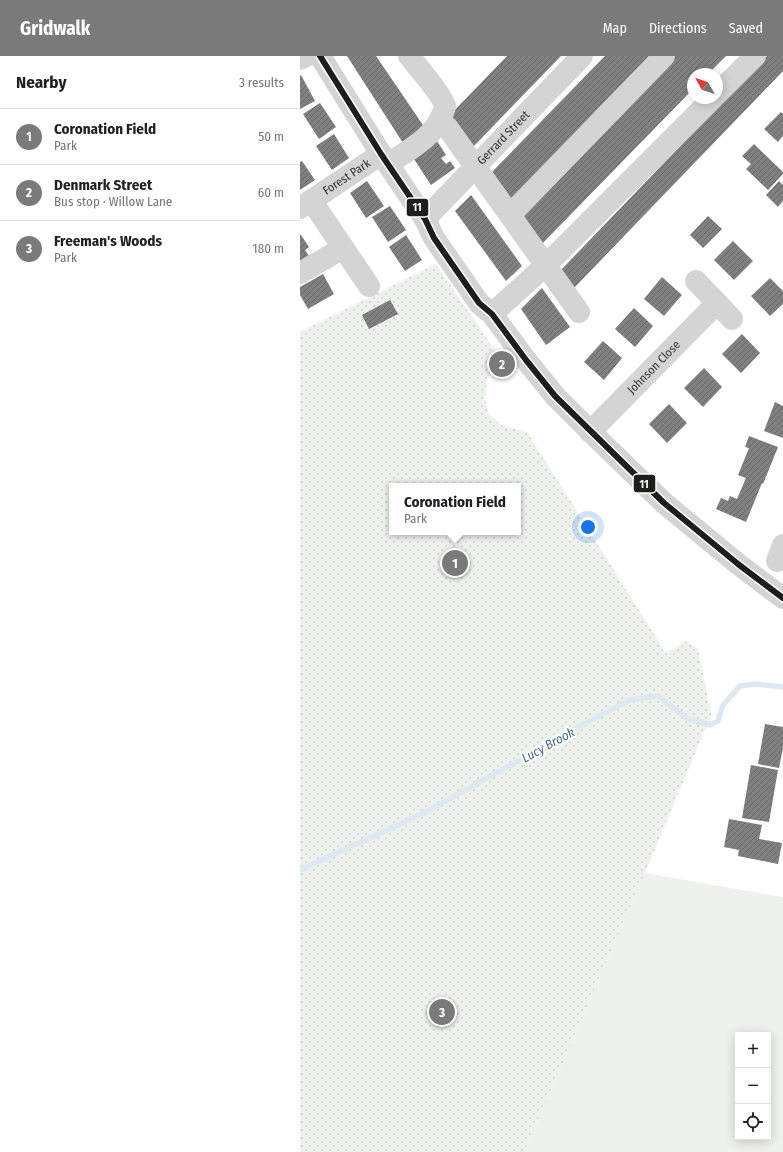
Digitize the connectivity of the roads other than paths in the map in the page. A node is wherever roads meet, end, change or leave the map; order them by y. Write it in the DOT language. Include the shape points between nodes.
graph roads {
  1 [pos="306,56"];
  2 [pos="320,56"];
  3 [pos="409,56"];
  4 [pos="582,56"];
  5 [pos="664,56"];
  6 [pos="755,56"];
  7 [pos="300,59"];
  8 [pos="723,88"];
  9 [pos="707,104"];
  10 [pos="447,127"];
  11 [pos="385,159"];
  12 [pos="475,166"];
  13 [pos="306,204"];
  14 [pos="510,215"];
  15 [pos="425,219"];
  16 [pos="343,248"];
  17 [pos="546,265"];
  18 [pos="300,273"];
  19 [pos="696,281"];
  20 [pos="369,286"];
  21 [pos="716,303"];
  22 [pos="579,312"];
  23 [pos="492,314"];
  24 [pos="732,319"];
  25 [pos="590,432"];
  26 [pos="783,598"];
  1 -- 7 [label="street"];
  2 -- 11 [label="street"];
  3 -- 11 [label="street, Forest Park" via="436,90 444,103 444,110 430,134"];
  4 -- 12 [label="street, Gerrard Street"];
  5 -- 14 [label="street"];
  6 -- 8 [label="street"];
  9 -- 17 [label="street"];
  10 -- 12 [label="street"];
  11 -- 13 [label="street, Forest Park"];
  11 -- 15 [label="street"];
  12 -- 14 [label="street"];
  12 -- 15 [label="street, Gerrard Street"];
  13 -- 16 [label="street, Forest Park"];
  14 -- 17 [label="street"];
  15 -- 23 [label="street" via="434,238 479,303"];
  16 -- 18 [label="street"];
  16 -- 20 [label="street, Forest Park"];
  17 -- 22 [label="street"];
  17 -- 23 [label="street"];
  19 -- 21 [label="street"];
  21 -- 24 [label="street"];
  21 -- 25 [label="street, Johnson Close"];
  23 -- 25 [label="street" via="555,396"];
  25 -- 26 [label="street" via="664,503"];
}
